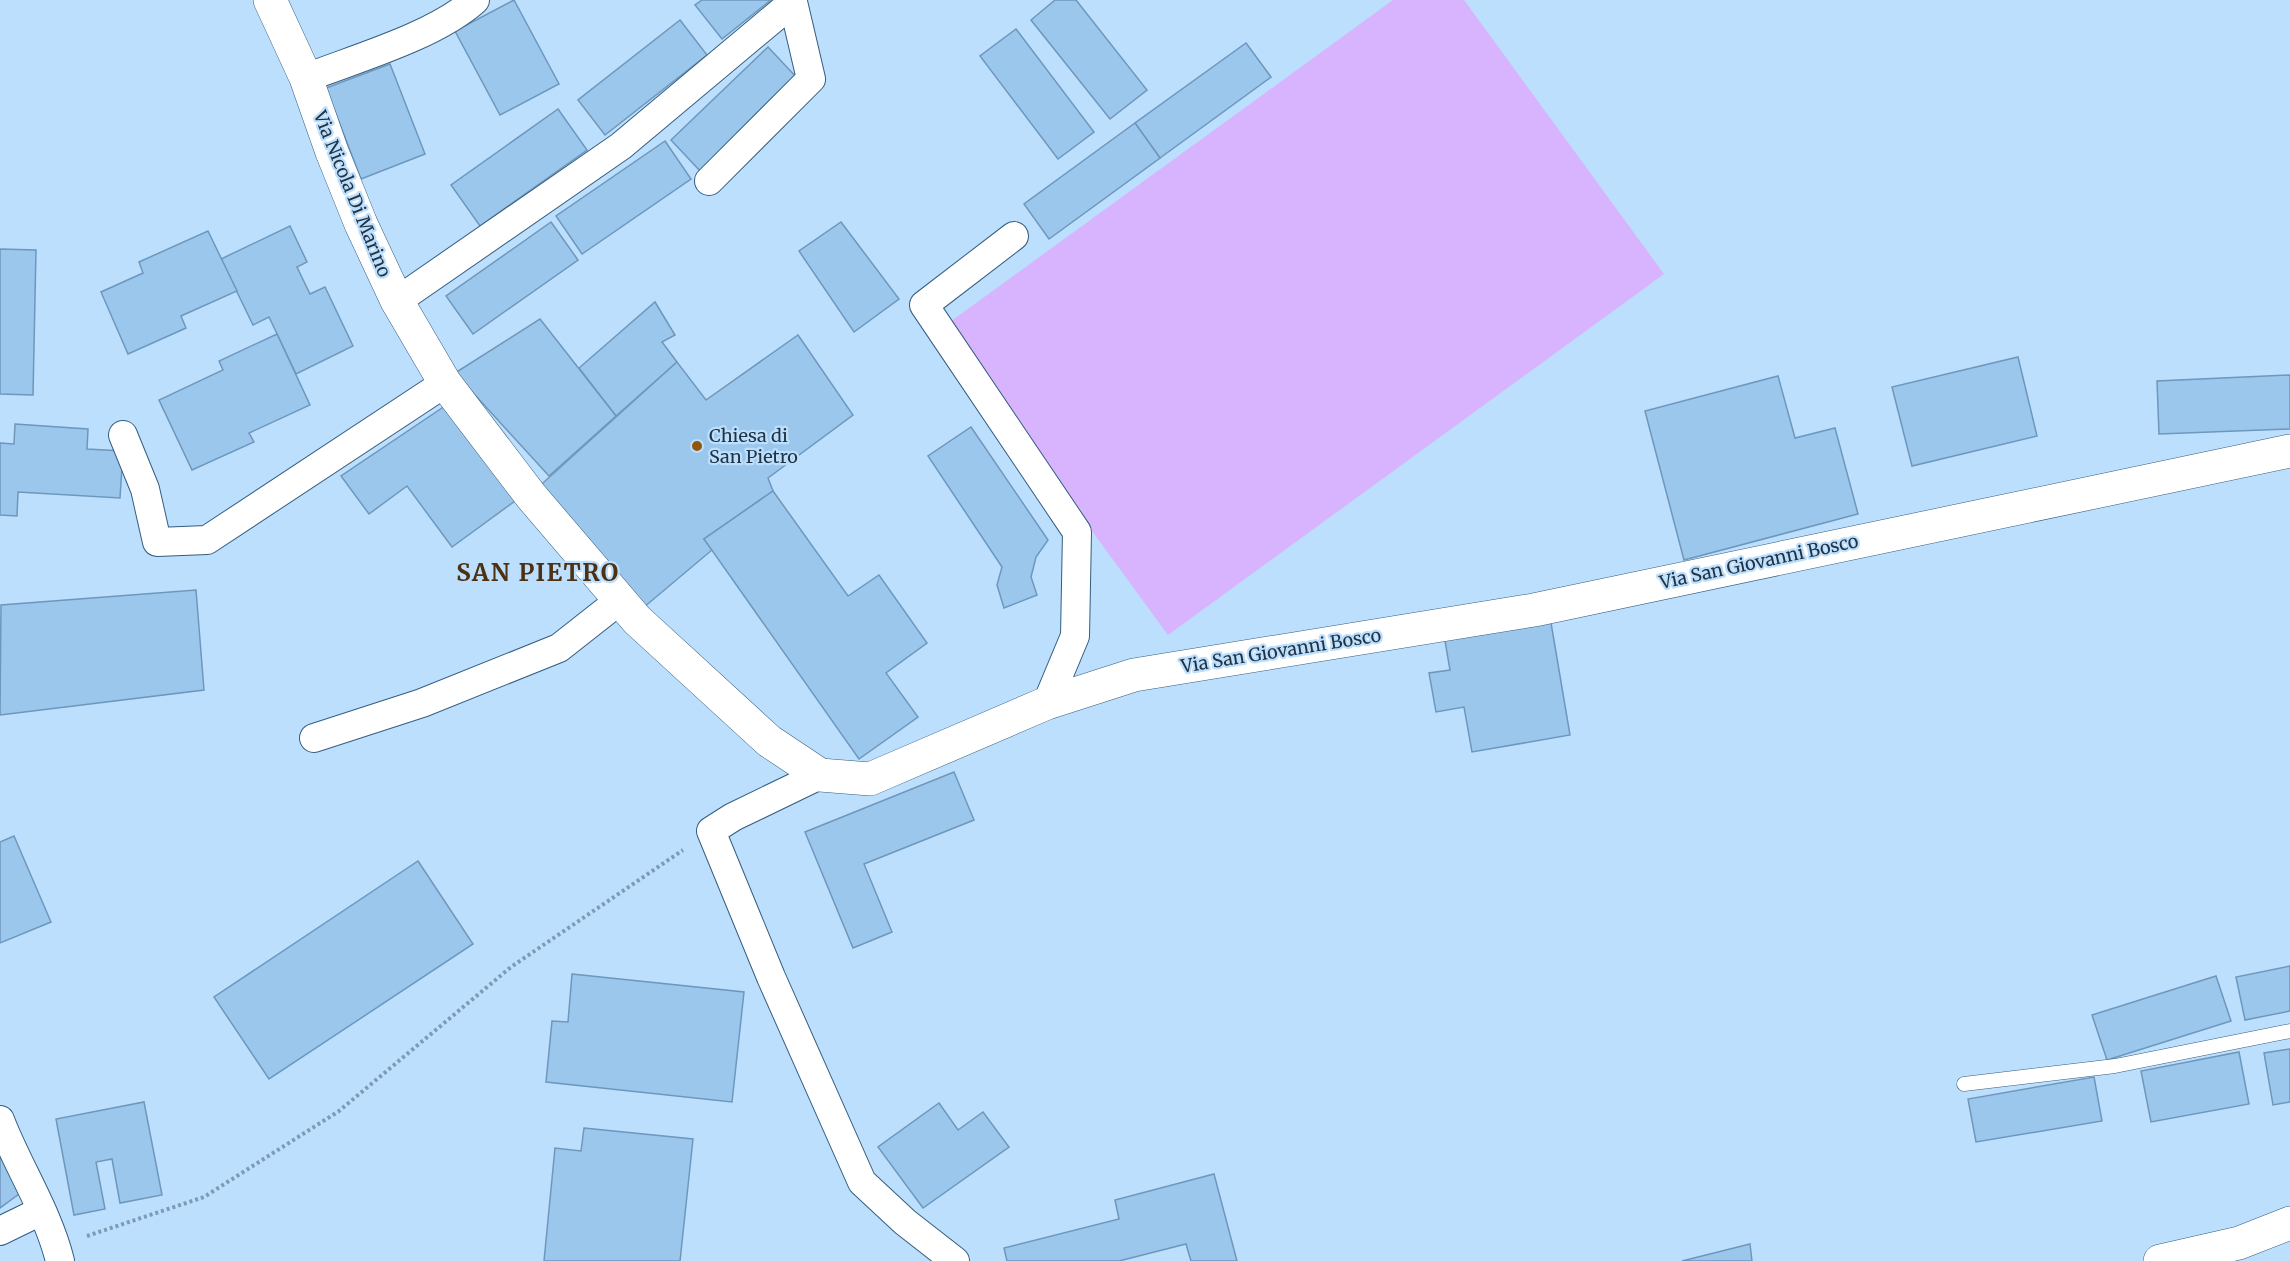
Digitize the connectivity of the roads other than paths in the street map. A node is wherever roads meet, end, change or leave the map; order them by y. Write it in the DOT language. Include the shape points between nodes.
graph roads {
  1 [pos="270,0"];
  2 [pos="476,0"];
  3 [pos="306,78"];
  4 [pos="709,181"];
  5 [pos="1014,236"];
  6 [pos="397,301"];
  7 [pos="445,383"];
  8 [pos="123,435"];
  9 [pos="2290,451"];
  10 [pos="620,600"];
  11 [pos="1047,703"];
  12 [pos="315,738"];
  13 [pos="820,775"];
  14 [pos="2290,1031"];
  15 [pos="1964,1083"];
  16 [pos="0,1120"];
  17 [pos="41,1211"];
  18 [pos="2290,1223"];
  19 [pos="0,1232"];
  20 [pos="58,1254"];
  21 [pos="956,1261"];
  22 [pos="2160,1261"];
  1 -- 3 [label="street, Via Nicola Di Marino"];
  2 -- 3 [label="street" via="426,31"];
  3 -- 6 [label="street, Via Nicola Di Marino" via="361,225"];
  4 -- 6 [label="street" via="811,79 793,2 621,146"];
  5 -- 11 [label="street" via="924,305 1077,532 1075,636"];
  6 -- 7 [label="street, Via Nicola Di Marino"];
  7 -- 8 [label="street" via="207,540 158,542 145,489"];
  7 -- 10 [label="street, Via San Giovanni Bosco" via="531,496"];
  9 -- 11 [label="street, Via San Giovanni Bosco" via="1534,610 1134,675"];
  10 -- 12 [label="street" via="560,648 422,703"];
  10 -- 13 [label="street, Via San Giovanni Bosco" via="769,741"];
  11 -- 13 [label="street, Via San Giovanni Bosco" via="870,779"];
  13 -- 21 [label="street" via="711,831 862,1182"];
  14 -- 15 [label="lane" via="2115,1066"];
  16 -- 17 [label="street"];
  17 -- 19 [label="street"];
  17 -- 20 [label="street"];
  18 -- 22 [label="street" via="2239,1243"];
}
